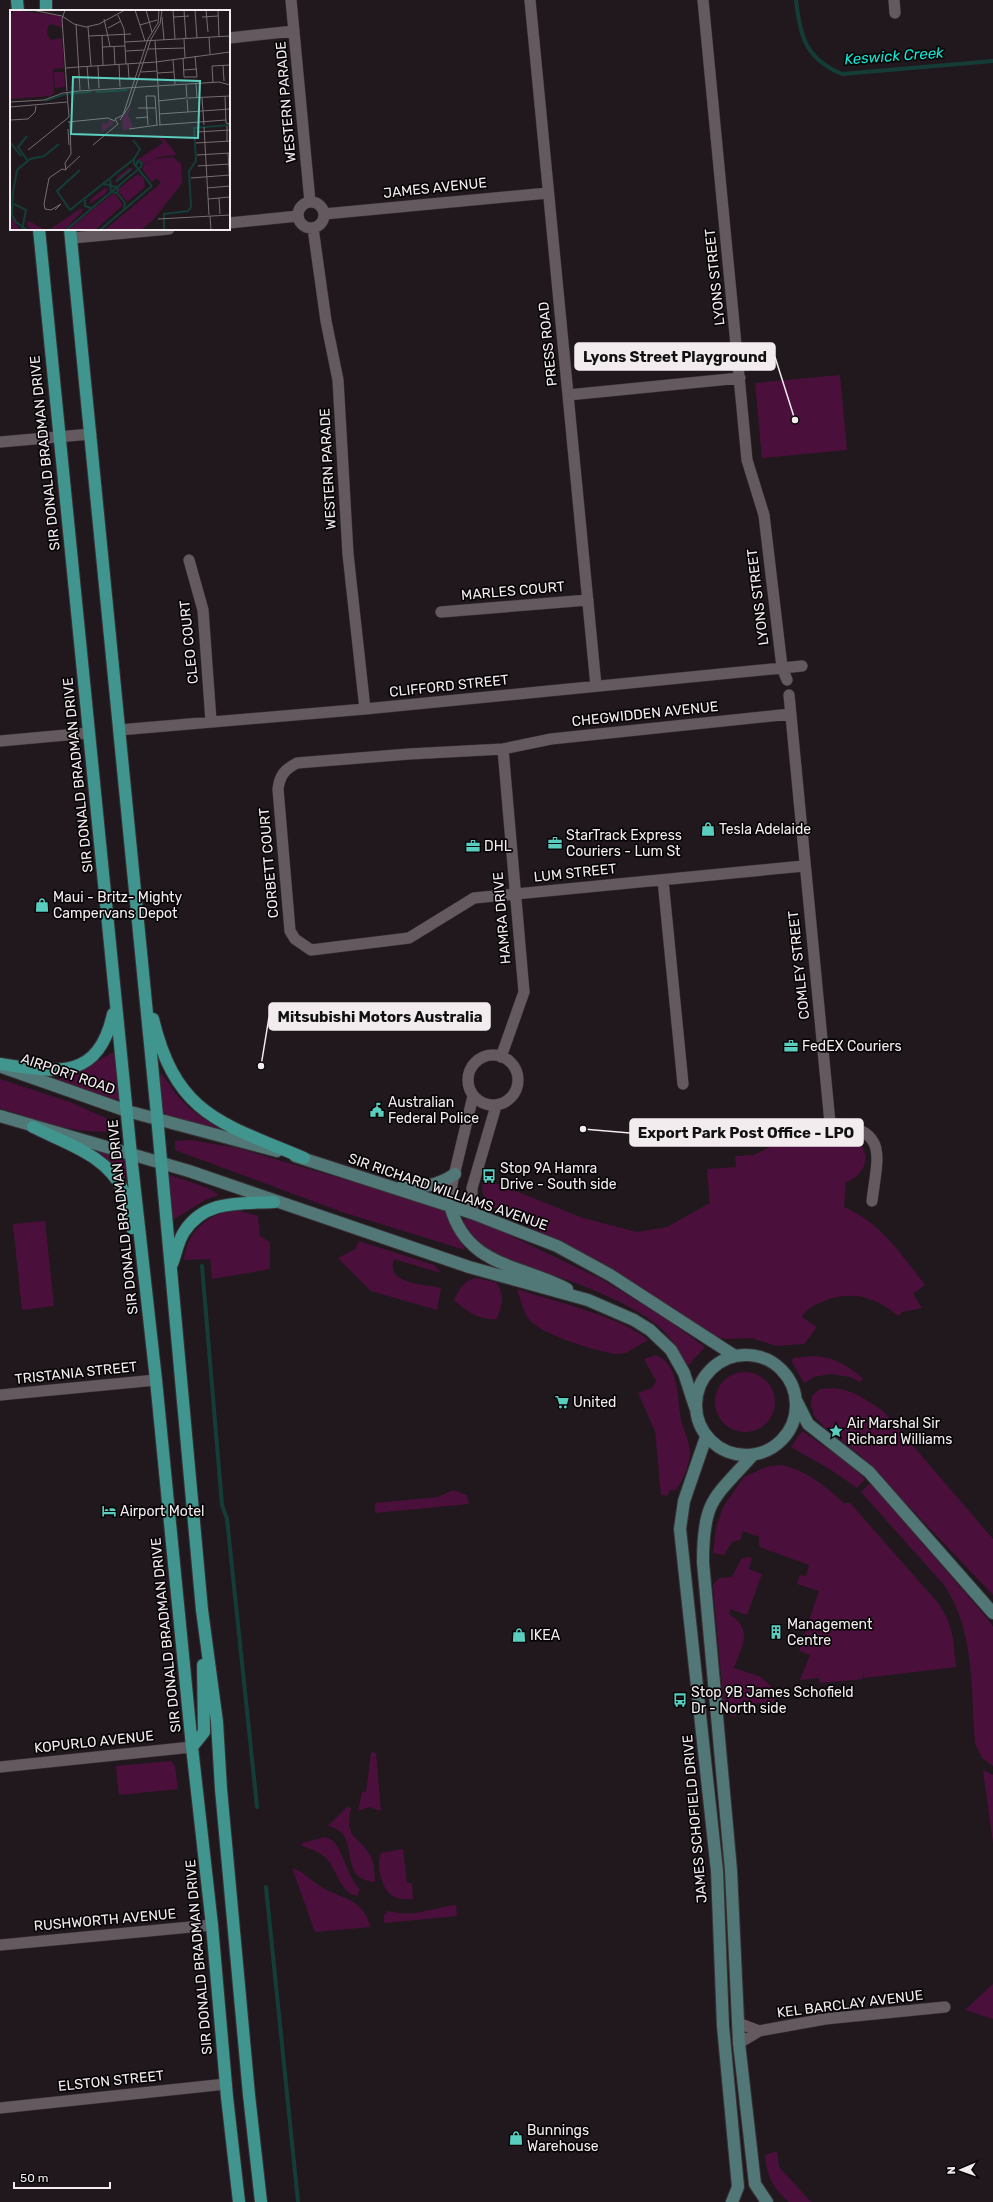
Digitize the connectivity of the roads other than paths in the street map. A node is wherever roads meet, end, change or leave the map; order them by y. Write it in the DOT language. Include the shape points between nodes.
graph roads {
  1 [pos="17,0"];
  2 [pos="292,0"];
  3 [pos="530,0"];
  4 [pos="703,0"];
  5 [pos="894,0"];
  6 [pos="18,10"];
  7 [pos="895,13"];
  8 [pos="294,31"];
  9 [pos="230,38"];
  10 [pos="548,192"];
  11 [pos="310,202"];
  12 [pos="324,214"];
  13 [pos="298,216"];
  14 [pos="230,223"];
  15 [pos="313,228"];
  16 [pos="39,230"];
  17 [pos="149,230"];
  18 [pos="71,234"];
  19 [pos="740,378"];
  20 [pos="568,395"];
  21 [pos="91,434"];
  22 [pos="59,436"];
  23 [pos="0,442"];
  24 [pos="189,560"];
  25 [pos="588,600"];
  26 [pos="441,612"];
  27 [pos="802,666"];
  28 [pos="782,668"];
  29 [pos="787,680"];
  30 [pos="596,686"];
  31 [pos="789,695"];
  32 [pos="365,709"];
  33 [pos="791,714"];
  34 [pos="211,721"];
  35 [pos="119,730"];
  36 [pos="88,733"];
  37 [pos="0,741"];
  38 [pos="503,749"];
  39 [pos="804,866"];
  40 [pos="662,880"];
  41 [pos="515,894"];
  42 [pos="144,978"];
  43 [pos="116,1004"];
  44 [pos="501,1057"];
  45 [pos="0,1065"];
  46 [pos="683,1084"];
  47 [pos="473,1096"];
  48 [pos="496,1106"];
  49 [pos="127,1111"];
  50 [pos="0,1116"];
  51 [pos="157,1120"];
  52 [pos="33,1127"];
  53 [pos="131,1155"];
  54 [pos="304,1158"];
  55 [pos="161,1163"];
  56 [pos="455,1174"];
  57 [pos="382,1184"];
  58 [pos="872,1201"];
  59 [pos="274,1202"];
  60 [pos="450,1206"];
  61 [pos="472,1213"];
  62 [pos="171,1266"];
  63 [pos="145,1290"];
  64 [pos="588,1300"];
  65 [pos="735,1356"];
  66 [pos="156,1380"];
  67 [pos="0,1395"];
  68 [pos="795,1395"];
  69 [pos="695,1407"];
  70 [pos="706,1437"];
  71 [pos="752,1456"];
  72 [pos="202,1610"];
  73 [pos="993,1613"];
  74 [pos="192,1747"];
  75 [pos="0,1767"];
  76 [pos="212,1925"];
  77 [pos="0,1945"];
  78 [pos="945,2007"];
  79 [pos="738,2023"];
  80 [pos="759,2031"];
  81 [pos="739,2043"];
  82 [pos="226,2084"];
  83 [pos="0,2108"];
  84 [pos="239,2202"];
  85 [pos="261,2202"];
  86 [pos="732,2202"];
  87 [pos="767,2202"];
  1 -- 6 [label="main road"];
  2 -- 8 [label="street, WESTERN PARADE"];
  3 -- 10 [label="street, PRESS ROAD"];
  4 -- 19 [label="street, LYONS STREET"];
  5 -- 7 [label="street"];
  8 -- 9 [label="street"];
  8 -- 11 [label="street, WESTERN PARADE"];
  10 -- 12 [label="street, JAMES AVENUE"];
  10 -- 20 [label="street, PRESS ROAD"];
  11 -- 12 [label="street" via="322,208"];
  11 -- 13 [label="street" via="302,205"];
  12 -- 15 [label="street" via="318,226"];
  13 -- 14 [label="street"];
  13 -- 15 [label="street" via="301,224"];
  15 -- 32 [label="street, WESTERN PARADE" via="326,321 338,380 348,554"];
  16 -- 22 [label="main road, SIR DONALD BRADMAN DRIVE"];
  17 -- 18 [label="street"];
  18 -- 21 [label="main road"];
  19 -- 20 [label="street"];
  19 -- 28 [label="street, LYONS STREET" via="747,460 764,515"];
  20 -- 25 [label="street, PRESS ROAD"];
  21 -- 22 [label="street"];
  21 -- 35 [label="main road"];
  22 -- 23 [label="street"];
  22 -- 36 [label="main road, SIR DONALD BRADMAN DRIVE"];
  24 -- 34 [label="street, CLEO COURT" via="203,610"];
  25 -- 26 [label="street, MARLES COURT"];
  25 -- 30 [label="street, PRESS ROAD"];
  27 -- 28 [label="street, CLIFFORD STREET"];
  28 -- 29 [label="street, LYONS STREET"];
  28 -- 30 [label="street, CLIFFORD STREET"];
  30 -- 32 [label="street, CLIFFORD STREET"];
  31 -- 33 [label="street, COMLEY STREET"];
  32 -- 34 [label="street, CLIFFORD STREET"];
  33 -- 38 [label="street, CHEGWIDDEN AVENUE" via="551,739"];
  33 -- 39 [label="street, COMLEY STREET"];
  34 -- 35 [label="street, CLIFFORD STREET"];
  35 -- 42 [label="main road"];
  36 -- 37 [label="street"];
  36 -- 43 [label="main road, SIR DONALD BRADMAN DRIVE"];
  38 -- 41 [label="street, HAMRA DRIVE"];
  38 -- 41 [label="street, CORBETT COURT" via="304,762 286,769 280,776 278,789 290,931 295,939 312,950 409,938 474,898"];
  39 -- 40 [label="street, LUM STREET"];
  39 -- 58 [label="street, COMLEY STREET" via="830,1123 850,1125 864,1131 875,1142 877,1154"];
  40 -- 41 [label="street, LUM STREET"];
  40 -- 46 [label="street"];
  41 -- 44 [label="street, HAMRA DRIVE" via="524,992"];
  42 -- 51 [label="main road"];
  42 -- 54 [label="main road" via="162,1048 174,1077 185,1094 219,1122"];
  43 -- 45 [label="main road" via="104,1045 90,1059 76,1067 63,1071 42,1071"];
  43 -- 49 [label="main road, SIR DONALD BRADMAN DRIVE"];
  44 -- 47 [label="street" via="485,1056 472,1066 467,1081"];
  44 -- 48 [label="street" via="514,1066 518,1082 513,1096"];
  45 -- 49 [label="main road, AIRPORT ROAD"];
  47 -- 48 [label="street" via="479,1102"];
  47 -- 56 [label="street"];
  48 -- 61 [label="street" via="472,1188"];
  49 -- 51 [label="main road, SIR RICHARD WILLIAMS AVENUE"];
  49 -- 53 [label="main road, SIR DONALD BRADMAN DRIVE"];
  50 -- 52 [label="main road"];
  51 -- 54 [label="main road, SIR RICHARD WILLIAMS AVENUE"];
  51 -- 55 [label="main road"];
  52 -- 53 [label="main road"];
  52 -- 63 [label="main road" via="82,1151 112,1171 124,1193"];
  53 -- 55 [label="main road"];
  53 -- 63 [label="main road, SIR DONALD BRADMAN DRIVE"];
  54 -- 57 [label="main road, SIR RICHARD WILLIAMS AVENUE"];
  55 -- 59 [label="main road"];
  55 -- 62 [label="main road"];
  56 -- 57 [label="main road" via="443,1182 422,1187"];
  56 -- 60 [label="street"];
  57 -- 60 [label="main road, SIR RICHARD WILLIAMS AVENUE"];
  59 -- 62 [label="main road" via="221,1206 202,1212 184,1232"];
  59 -- 64 [label="main road" via="469,1267"];
  60 -- 61 [label="main road, SIR RICHARD WILLIAMS AVENUE"];
  60 -- 64 [label="main road" via="462,1235 489,1259 547,1278"];
  61 -- 65 [label="main road, SIR RICHARD WILLIAMS AVENUE" via="575,1254"];
  62 -- 72 [label="main road"];
  63 -- 66 [label="main road, SIR DONALD BRADMAN DRIVE"];
  64 -- 69 [label="main road" via="634,1320 661,1340 678,1361"];
  65 -- 68 [label="main road" via="747,1355 769,1360 786,1375"];
  65 -- 69 [label="main road" via="711,1369 702,1380"];
  66 -- 67 [label="street, TRISTANIA STREET"];
  66 -- 74 [label="main road, SIR DONALD BRADMAN DRIVE"];
  68 -- 71 [label="main road" via="794,1419 784,1439 768,1451"];
  68 -- 73 [label="main road" via="808,1424 869,1472"];
  69 -- 70 [label="main road"];
  70 -- 71 [label="main road" via="719,1448 735,1455"];
  70 -- 86 [label="main road, JAMES SCHOFIELD DRIVE" via="684,1501 680,1529 717,1871 723,2026 738,2187"];
  71 -- 79 [label="main road" via="728,1480 713,1500 706,1515 703,1535 703,1575 731,1870"];
  72 -- 74 [label="main road" via="204,1732"];
  72 -- 85 [label="main road" via="217,1722 249,2095"];
  74 -- 75 [label="street, KOPURLO AVENUE"];
  74 -- 76 [label="main road, SIR DONALD BRADMAN DRIVE"];
  76 -- 77 [label="street, RUSHWORTH AVENUE"];
  76 -- 82 [label="main road, SIR DONALD BRADMAN DRIVE"];
  78 -- 80 [label="street, KEL BARCLAY AVENUE" via="825,2019"];
  79 -- 80 [label="street"];
  79 -- 81 [label="main road"];
  80 -- 81 [label="street, KEL BARCLAY AVENUE"];
  81 -- 87 [label="main road" via="755,2184"];
  82 -- 83 [label="street, ELSTON STREET"];
  82 -- 84 [label="main road, SIR DONALD BRADMAN DRIVE"];
}
